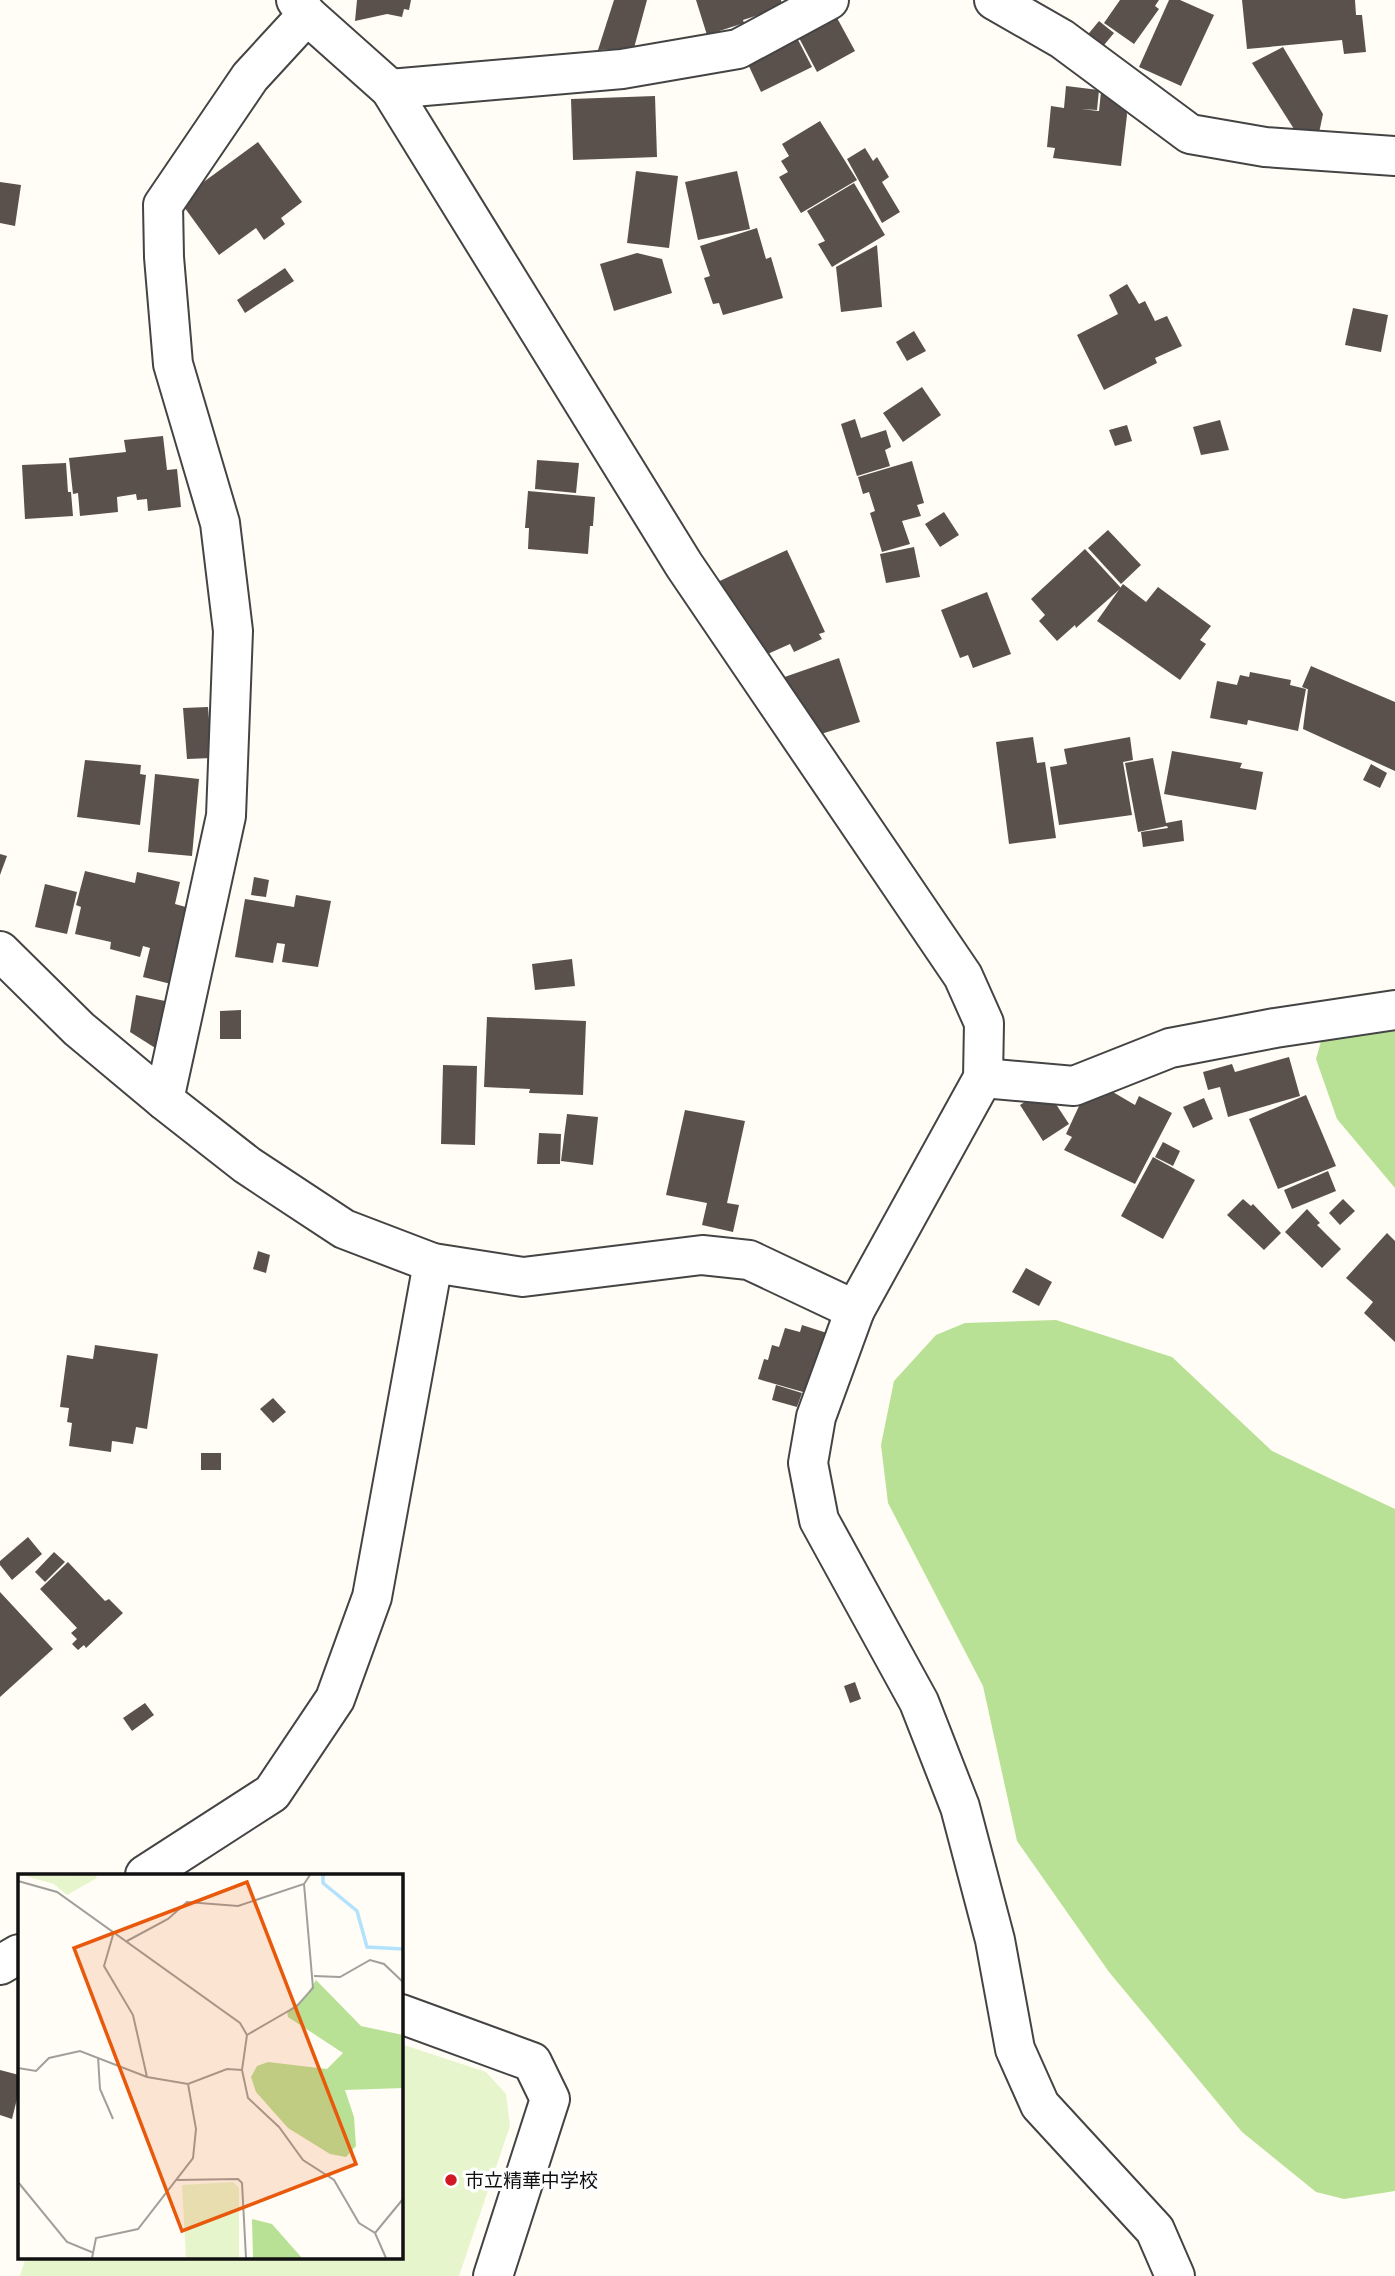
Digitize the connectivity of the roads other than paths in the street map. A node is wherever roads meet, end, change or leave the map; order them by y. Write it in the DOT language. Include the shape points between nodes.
graph roads {
  1 [pos="829,0"];
  2 [pos="994,0"];
  3 [pos="301,7"];
  4 [pos="390,89"];
  5 [pos="1395,156"];
  6 [pos="0,951"];
  7 [pos="1395,1010"];
  8 [pos="983,1078"];
  9 [pos="164,1100"];
  10 [pos="433,1263"];
  11 [pos="855,1310"];
  12 [pos="147,1874"];
  13 [pos="18,1955"];
  14 [pos="0,1965"];
  15 [pos="402,2014"];
  16 [pos="493,2276"];
  17 [pos="1175,2276"];
  1 -- 4 [label="street" via="738,49 622,69"];
  2 -- 5 [label="street" via="1062,39 1190,134 1265,147"];
  3 -- 4 [label="street"];
  3 -- 9 [label="street" via="163,205 173,364 220,523 233,631 226,816"];
  4 -- 8 [label="street" via="684,565 963,976 985,1023"];
  6 -- 9 [label="street" via="79,1029"];
  7 -- 8 [label="street" via="1170,1048 1074,1086"];
  8 -- 11 [label="street"];
  9 -- 10 [label="street" via="247,1165 344,1229"];
  10 -- 11 [label="street" via="523,1277 702,1255 750,1260"];
  10 -- 12 [label="street" via="372,1597 334,1699 272,1793"];
  11 -- 17 [label="street" via="816,1417 808,1463 820,1520 919,1702 960,1807 995,1940 1015,2049 1040,2105 1155,2230"];
  13 -- 14 [label="street"];
  15 -- 16 [label="street" via="532,2062 550,2099"];
}
